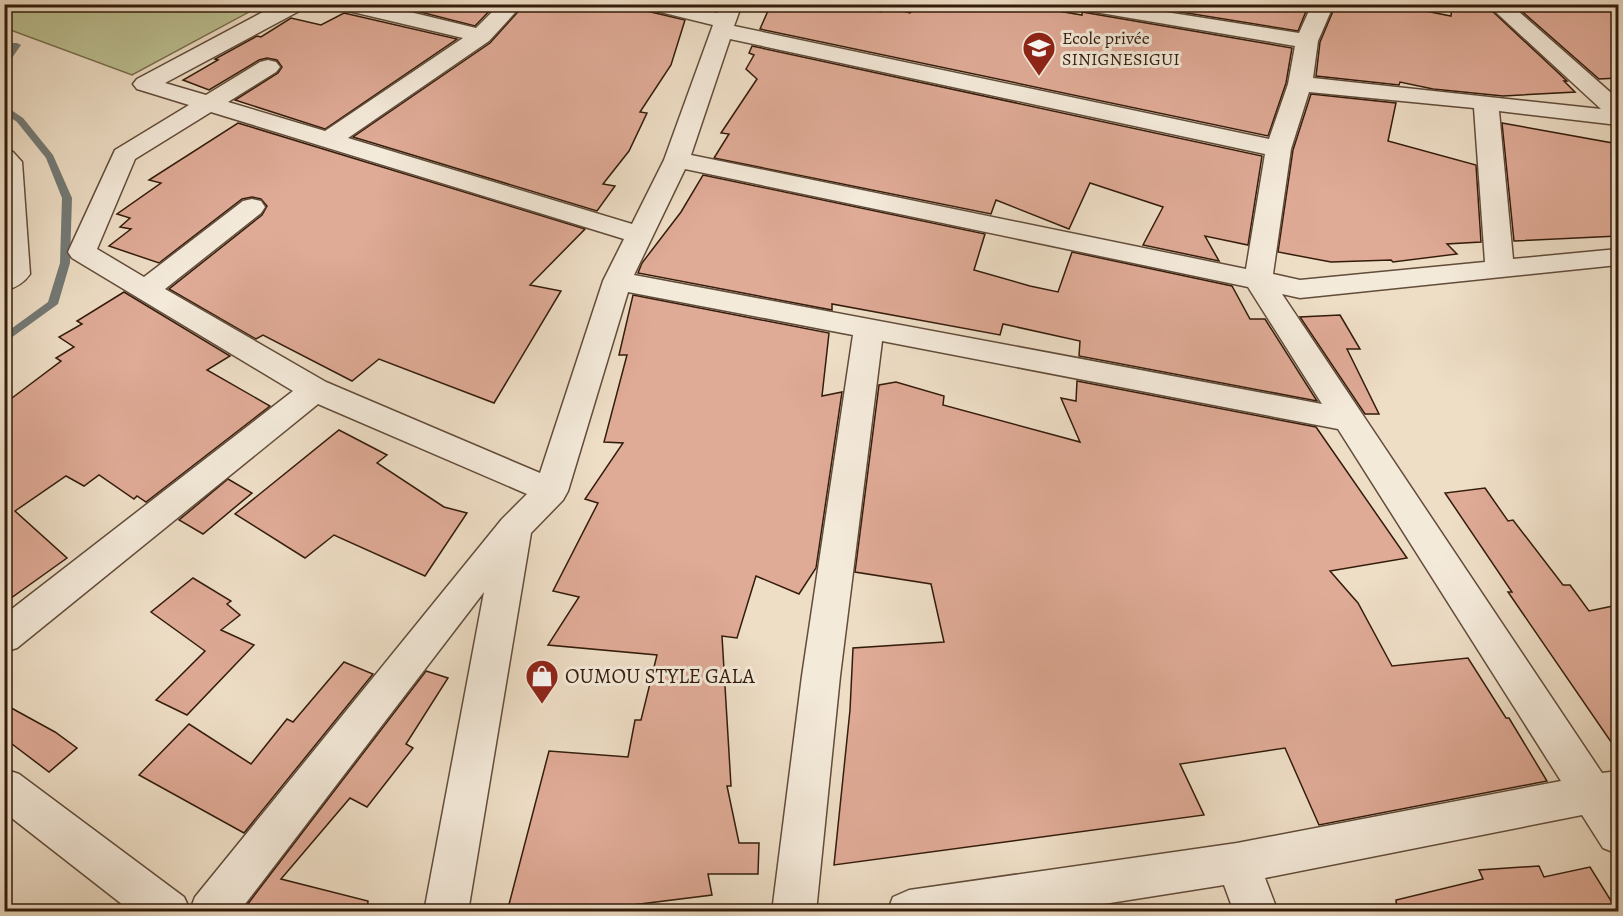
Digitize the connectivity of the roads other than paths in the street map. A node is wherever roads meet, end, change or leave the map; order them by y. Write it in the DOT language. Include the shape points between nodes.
graph roads {
  1 [pos="295,4"];
  2 [pos="348,4"];
  3 [pos="513,4"];
  4 [pos="656,4"];
  5 [pos="1085,4"];
  6 [pos="1323,4"];
  7 [pos="1497,4"];
  8 [pos="1122,8"];
  9 [pos="726,19"];
  10 [pos="481,36"];
  11 [pos="1307,41"];
  12 [pos="268,67"];
  13 [pos="1300,84"];
  14 [pos="1486,102"];
  15 [pos="207,103"];
  16 [pos="1618,111"];
  17 [pos="1618,118"];
  18 [pos="327,141"];
  19 [pos="1278,149"];
  20 [pos="4,157"];
  21 [pos="677,160"];
  22 [pos="252,207"];
  23 [pos="639,235"];
  24 [pos="1618,257"];
  25 [pos="1500,269"];
  26 [pos="1258,280"];
  27 [pos="617,281"];
  28 [pos="4,282"];
  29 [pos="145,290"];
  30 [pos="869,330"];
  31 [pos="315,390"];
  32 [pos="1349,420"];
  33 [pos="551,491"];
  34 [pos="514,528"];
  35 [pos="4,637"];
  36 [pos="4,787"];
  37 [pos="1605,791"];
  38 [pos="1618,834"];
  39 [pos="1237,863"];
  40 [pos="168,912"];
  41 [pos="211,912"];
  42 [pos="446,912"];
  43 [pos="794,912"];
  44 [pos="909,912"];
  45 [pos="1256,912"];
  1 -- 15 [label="street" via="145,84"];
  2 -- 10 [label="street"];
  3 -- 10 [label="street"];
  4 -- 9 [label="street"];
  5 -- 8 [label="street"];
  6 -- 11 [label="street"];
  7 -- 16 [label="street"];
  8 -- 11 [label="street"];
  9 -- 19 [label="street"];
  9 -- 21 [label="street"];
  10 -- 18 [label="street"];
  11 -- 13 [label="street"];
  12 -- 15 [label="street"];
  13 -- 14 [label="street"];
  13 -- 19 [label="street"];
  14 -- 17 [label="street"];
  14 -- 25 [label="street"];
  15 -- 18 [label="street"];
  15 -- 29 [label="street" via="124,155 82,252"];
  18 -- 23 [label="street"];
  19 -- 26 [label="street"];
  20 -- 28 [label="street" via="9,162 16,274"];
  21 -- 23 [label="street"];
  21 -- 26 [label="street"];
  22 -- 29 [label="street"];
  23 -- 27 [label="street"];
  24 -- 25 [label="street"];
  25 -- 26 [label="street" via="1300,289"];
  26 -- 32 [label="street"];
  27 -- 30 [label="street"];
  27 -- 33 [label="street"];
  29 -- 31 [label="street"];
  30 -- 32 [label="street"];
  30 -- 43 [label="street" via="821,676"];
  31 -- 33 [label="street"];
  31 -- 35 [label="street"];
  32 -- 37 [label="street"];
  33 -- 34 [label="street"];
  34 -- 41 [label="street"];
  34 -- 42 [label="street"];
  36 -- 40 [label="street"];
  37 -- 38 [label="street"];
  37 -- 39 [label="street"];
  39 -- 44 [label="street"];
  39 -- 45 [label="street"];
}
